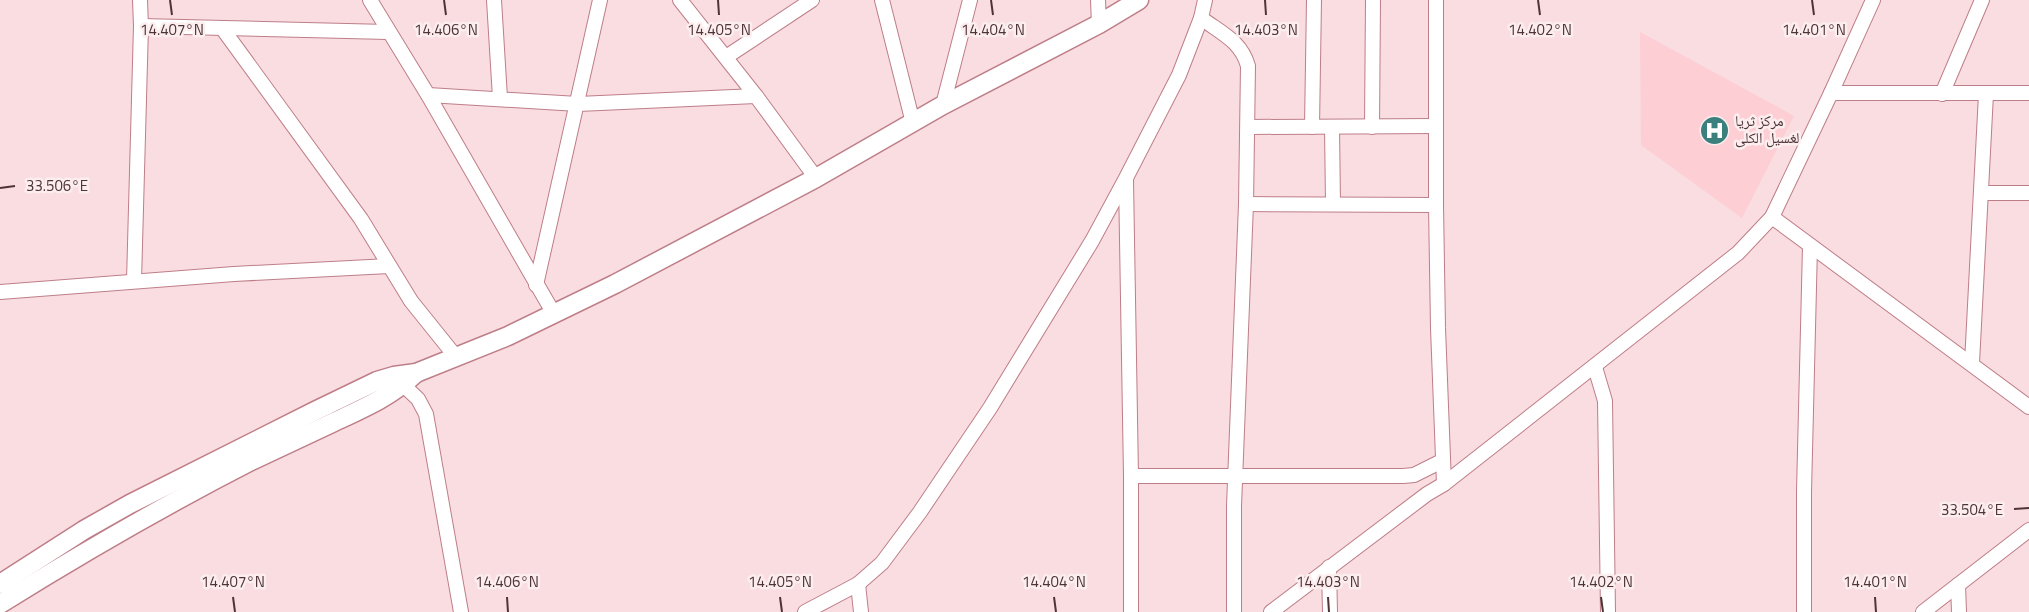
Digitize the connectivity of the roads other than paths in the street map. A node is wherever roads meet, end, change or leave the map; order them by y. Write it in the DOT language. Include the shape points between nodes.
graph roads {
  1 [pos="140,0"];
  2 [pos="370,0"];
  3 [pos="494,0"];
  4 [pos="600,0"];
  5 [pos="680,0"];
  6 [pos="812,0"];
  7 [pos="882,0"];
  8 [pos="970,0"];
  9 [pos="1098,0"];
  10 [pos="1139,0"];
  11 [pos="1206,0"];
  12 [pos="1314,0"];
  13 [pos="1373,0"];
  14 [pos="1436,0"];
  15 [pos="1873,0"];
  16 [pos="1982,0"];
  17 [pos="1201,18"];
  18 [pos="1099,24"];
  19 [pos="141,26"];
  20 [pos="222,28"];
  21 [pos="388,32"];
  22 [pos="726,57"];
  23 [pos="1831,93"];
  24 [pos="2029,93"];
  25 [pos="1942,94"];
  26 [pos="1986,94"];
  27 [pos="428,95"];
  28 [pos="756,96"];
  29 [pos="500,98"];
  30 [pos="578,104"];
  31 [pos="944,105"];
  32 [pos="913,123"];
  33 [pos="1435,126"];
  34 [pos="1248,127"];
  35 [pos="1312,127"];
  36 [pos="1332,127"];
  37 [pos="1372,127"];
  38 [pos="816,178"];
  39 [pos="1126,178"];
  40 [pos="1982,193"];
  41 [pos="2029,193"];
  42 [pos="1246,204"];
  43 [pos="1333,204"];
  44 [pos="1436,205"];
  45 [pos="1772,217"];
  46 [pos="1810,246"];
  47 [pos="389,266"];
  48 [pos="134,281"];
  49 [pos="536,285"];
  50 [pos="0,292"];
  51 [pos="554,315"];
  52 [pos="456,357"];
  53 [pos="1972,363"];
  54 [pos="1595,367"];
  55 [pos="404,378"];
  56 [pos="2029,406"];
  57 [pos="1442,461"];
  58 [pos="1131,476"];
  59 [pos="1236,477"];
  60 [pos="1444,484"];
  61 [pos="2029,530"];
  62 [pos="1329,567"];
  63 [pos="0,584"];
  64 [pos="858,584"];
  65 [pos="1958,585"];
  66 [pos="0,604"];
  67 [pos="461,612"];
  68 [pos="805,612"];
  69 [pos="861,612"];
  70 [pos="1131,612"];
  71 [pos="1234,612"];
  72 [pos="1271,612"];
  73 [pos="1330,612"];
  74 [pos="1608,612"];
  75 [pos="1804,612"];
  76 [pos="1923,612"];
  77 [pos="1959,612"];
  1 -- 19 [label="street"];
  2 -- 21 [label="street"];
  3 -- 29 [label="street"];
  4 -- 30 [label="street"];
  5 -- 22 [label="street"];
  6 -- 22 [label="street"];
  7 -- 32 [label="street"];
  8 -- 31 [label="street"];
  9 -- 18 [label="street"];
  10 -- 18 [label="street"];
  11 -- 17 [label="street"];
  12 -- 35 [label="street"];
  13 -- 37 [label="street"];
  14 -- 33 [label="street"];
  15 -- 23 [label="street"];
  16 -- 25 [label="street"];
  17 -- 34 [label="street" via="1245,53"];
  17 -- 39 [label="street" via="1179,75"];
  18 -- 31 [label="street"];
  19 -- 20 [label="street"];
  19 -- 48 [label="street"];
  20 -- 21 [label="street"];
  20 -- 47 [label="street" via="361,219"];
  21 -- 27 [label="street"];
  22 -- 28 [label="street"];
  23 -- 25 [label="street"];
  23 -- 45 [label="street"];
  24 -- 26 [label="street"];
  25 -- 26 [label="street"];
  26 -- 40 [label="street"];
  27 -- 29 [label="street"];
  27 -- 49 [label="street"];
  28 -- 30 [label="street"];
  28 -- 38 [label="street"];
  29 -- 30 [label="street"];
  30 -- 49 [label="street"];
  31 -- 32 [label="street"];
  32 -- 38 [label="street"];
  33 -- 37 [label="street"];
  33 -- 44 [label="street"];
  34 -- 35 [label="street"];
  34 -- 42 [label="street"];
  35 -- 36 [label="street"];
  36 -- 37 [label="street"];
  36 -- 43 [label="street"];
  38 -- 51 [label="street"];
  39 -- 58 [label="street"];
  39 -- 64 [label="street" via="1062,292 983,417 882,563"];
  40 -- 41 [label="street"];
  40 -- 53 [label="street"];
  42 -- 43 [label="street"];
  42 -- 59 [label="street"];
  43 -- 44 [label="street"];
  44 -- 57 [label="street"];
  45 -- 46 [label="street"];
  45 -- 54 [label="street" via="1738,253"];
  46 -- 53 [label="street"];
  46 -- 75 [label="street"];
  47 -- 48 [label="street"];
  47 -- 52 [label="street" via="411,301"];
  48 -- 50 [label="street"];
  49 -- 51 [label="street"];
  51 -- 52 [label="street"];
  52 -- 55 [label="street"];
  53 -- 56 [label="street"];
  54 -- 60 [label="street"];
  54 -- 74 [label="street" via="1605,401"];
  55 -- 63 [label="street" via="377,381 130,504"];
  55 -- 66 [label="street" via="384,398 206,484"];
  55 -- 67 [label="street" via="426,414"];
  57 -- 59 [label="street" via="1414,475 1403,476"];
  57 -- 60 [label="street"];
  58 -- 59 [label="street"];
  58 -- 70 [label="street"];
  59 -- 71 [label="street"];
  60 -- 62 [label="street"];
  61 -- 65 [label="street"];
  62 -- 72 [label="street"];
  62 -- 73 [label="street"];
  64 -- 68 [label="street"];
  64 -- 69 [label="street"];
  65 -- 76 [label="street"];
  65 -- 77 [label="street"];
}
